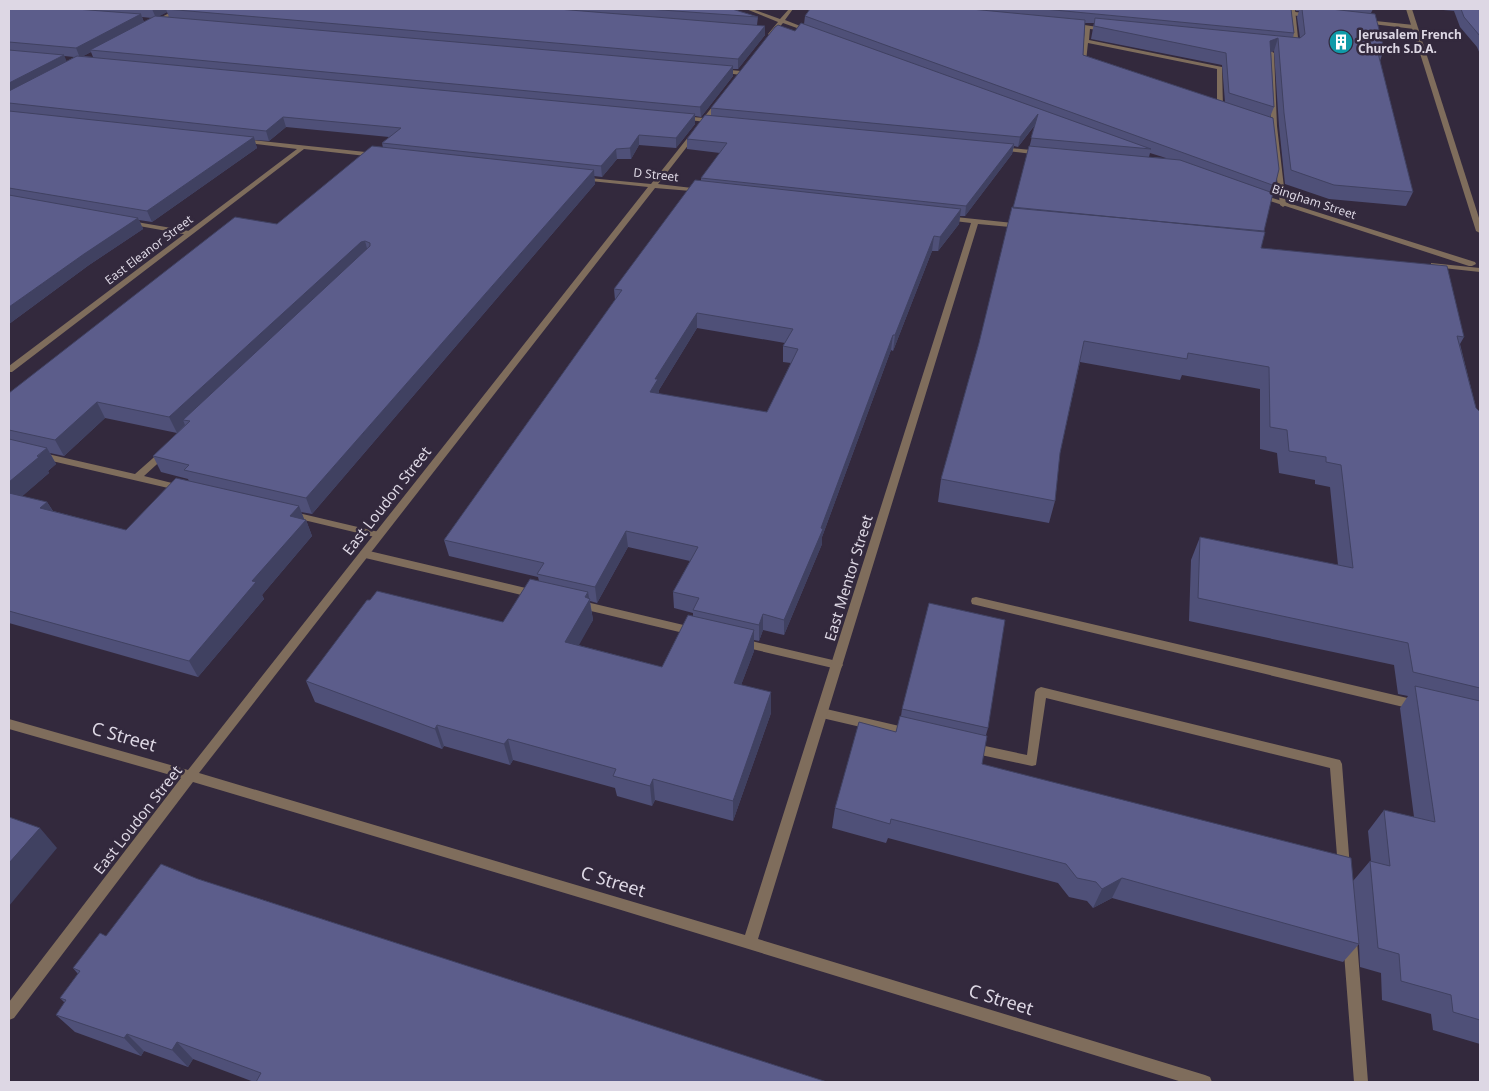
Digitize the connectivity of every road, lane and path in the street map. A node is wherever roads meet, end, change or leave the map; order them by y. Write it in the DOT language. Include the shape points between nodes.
graph roads {
  1 [pos="180,9"];
  2 [pos="748,9"];
  3 [pos="791,9"];
  4 [pos="1409,9"];
  5 [pos="1292,11"];
  6 [pos="1274,12"];
  7 [pos="1320,17"];
  8 [pos="783,21"];
  9 [pos="1358,21"];
  10 [pos="156,22"];
  11 [pos="146,23"];
  12 [pos="170,23"];
  13 [pos="1069,25"];
  14 [pos="1088,27"];
  15 [pos="1414,27"];
  16 [pos="1118,30"];
  17 [pos="764,31"];
  18 [pos="774,32"];
  19 [pos="820,35"];
  20 [pos="768,38"];
  21 [pos="1086,41"];
  22 [pos="1286,46"];
  23 [pos="1272,53"];
  24 [pos="1092,65"];
  25 [pos="746,66"];
  26 [pos="710,70"];
  27 [pos="741,73"];
  28 [pos="735,81"];
  29 [pos="723,96"];
  30 [pos="1211,104"];
  31 [pos="1220,107"];
  32 [pos="1229,110"];
  33 [pos="676,117"];
  34 [pos="705,120"];
  35 [pos="721,122"];
  36 [pos="1265,123"];
  37 [pos="1274,126"];
  38 [pos="234,140"];
  39 [pos="302,148"];
  40 [pos="991,148"];
  41 [pos="1050,154"];
  42 [pos="380,156"];
  43 [pos="576,177"];
  44 [pos="654,186"];
  45 [pos="712,192"];
  46 [pos="1256,195"];
  47 [pos="1283,205"];
  48 [pos="936,217"];
  49 [pos="123,222"];
  50 [pos="975,222"];
  51 [pos="1025,226"];
  52 [pos="1480,232"];
  53 [pos="189,233"];
  54 [pos="1429,265"];
  55 [pos="1480,268"];
  56 [pos="9,370"];
  57 [pos="174,444"];
  58 [pos="27,452"];
  59 [pos="138,478"];
  60 [pos="195,492"];
  61 [pos="282,512"];
  62 [pos="379,535"];
  63 [pos="365,554"];
  64 [pos="548,597"];
  65 [pos="976,601"];
  66 [pos="567,602"];
  67 [pos="702,633"];
  68 [pos="731,640"];
  69 [pos="837,664"];
  70 [pos="1432,709"];
  71 [pos="822,714"];
  72 [pos="9,724"];
  73 [pos="917,735"];
  74 [pos="955,744"];
  75 [pos="191,775"];
  76 [pos="1346,883"];
  77 [pos="1349,923"];
  78 [pos="750,942"];
  79 [pos="9,1014"];
  80 [pos="1205,1082"];
  81 [pos="1361,1082"];
  1 -- 10 [label="street"];
  2 -- 8 [label="street"];
  3 -- 8 [label="street"];
  4 -- 15 [label="street"];
  5 -- 6 [label="street"];
  5 -- 7 [label="street"];
  5 -- 22 [label="street" via="1296,47"];
  8 -- 18 [label="street"];
  8 -- 19 [label="street"];
  9 -- 15 [label="street"];
  10 -- 11 [label="street"];
  10 -- 12 [label="street"];
  13 -- 14 [label="street"];
  14 -- 16 [label="street"];
  14 -- 21 [label="street"];
  15 -- 52 [label="street"];
  17 -- 18 [label="street"];
  18 -- 20 [label="street"];
  21 -- 24 [label="street" via="1083,62"];
  21 -- 31 [label="street" via="1220,68"];
  23 -- 37 [label="street"];
  25 -- 27 [label="street"];
  26 -- 27 [label="street"];
  27 -- 28 [label="street"];
  29 -- 34 [label="street, East Loudon Street"];
  30 -- 31 [label="street"];
  31 -- 32 [label="street"];
  33 -- 34 [label="street"];
  34 -- 35 [label="street"];
  34 -- 44 [label="street, East Loudon Street"];
  36 -- 37 [label="street"];
  37 -- 47 [label="street"];
  38 -- 39 [label="street"];
  39 -- 42 [label="street"];
  39 -- 53 [label="street, East Eleanor Street"];
  40 -- 41 [label="street"];
  43 -- 44 [label="street, D Street"];
  44 -- 45 [label="street, D Street"];
  44 -- 62 [label="street, East Loudon Street"];
  46 -- 47 [label="street, Bingham Street"];
  47 -- 55 [label="street, Bingham Street"];
  48 -- 50 [label="street"];
  49 -- 53 [label="street"];
  50 -- 51 [label="street"];
  50 -- 69 [label="street, East Mentor Street"];
  53 -- 56 [label="street, East Eleanor Street"];
  54 -- 55 [label="street"];
  57 -- 59 [label="street"];
  58 -- 59 [label="street"];
  59 -- 60 [label="street"];
  61 -- 62 [label="street"];
  62 -- 63 [label="street, East Loudon Street"];
  63 -- 64 [label="street"];
  63 -- 75 [label="street, East Loudon Street"];
  65 -- 70 [label="street"];
  66 -- 67 [label="street"];
  68 -- 69 [label="street"];
  69 -- 71 [label="street, East Mentor Street"];
  71 -- 73 [label="street"];
  71 -- 78 [label="street, East Mentor Street"];
  72 -- 75 [label="street, C Street"];
  74 -- 76 [label="street" via="1032,761 1041,692 1336,764"];
  75 -- 78 [label="street, C Street"];
  75 -- 79 [label="street, East Loudon Street"];
  77 -- 81 [label="street"];
  78 -- 80 [label="street, C Street"];
}
